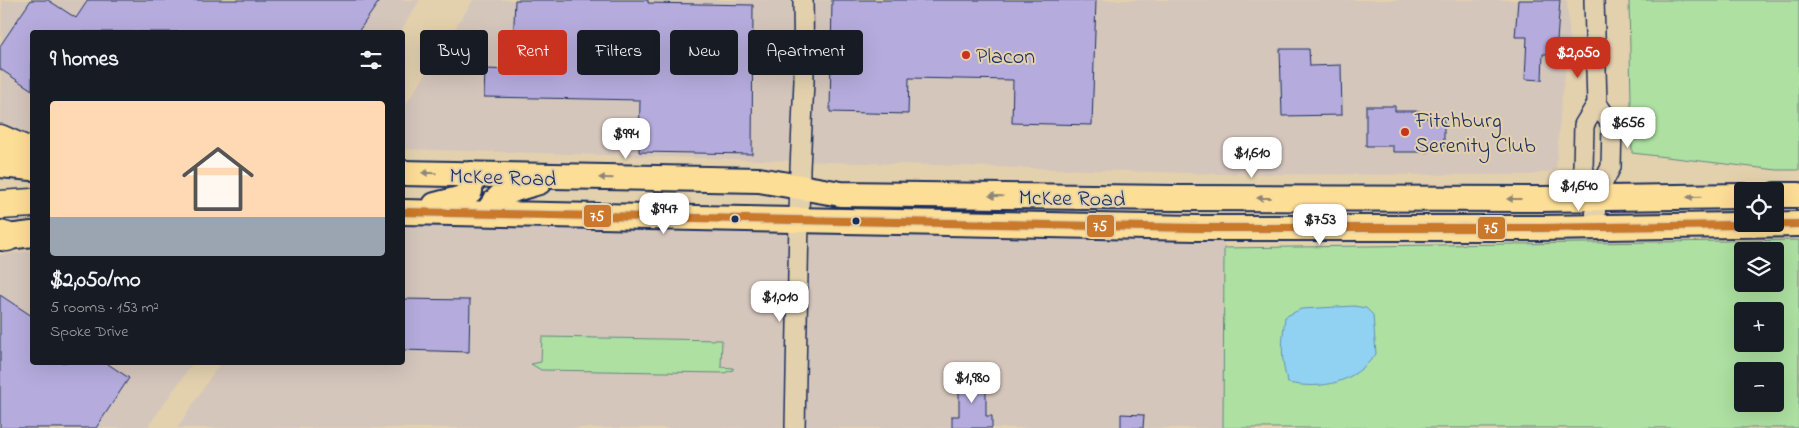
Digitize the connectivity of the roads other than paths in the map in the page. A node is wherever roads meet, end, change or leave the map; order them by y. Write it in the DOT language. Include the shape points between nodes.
graph roads {
  1 [pos="803,0"];
  2 [pos="1594,0"];
  3 [pos="1596,104"];
  4 [pos="0,139"];
  5 [pos="30,152"];
  6 [pos="0,165"];
  7 [pos="30,168"];
  8 [pos="405,173"];
  9 [pos="471,174"];
  10 [pos="555,177"];
  11 [pos="799,187"];
  12 [pos="1784,195"];
  13 [pos="1799,195"];
  14 [pos="1734,196"];
  15 [pos="1595,198"];
  16 [pos="30,203"];
  17 [pos="0,205"];
  18 [pos="405,212"];
  19 [pos="405,212"];
  20 [pos="489,212"];
  21 [pos="799,219"];
  22 [pos="1799,224"];
  23 [pos="1596,226"];
  24 [pos="795,428"];
  1 -- 11 [label="street" via="804,81"];
  2 -- 3 [label="street"];
  3 -- 15 [label="street" via="1584,125 1583,168"];
  3 -- 15 [label="street" via="1612,125 1611,168"];
  4 -- 5 [label="highway"];
  6 -- 7 [label="main road"];
  9 -- 8 [label="main road, McKee Road, one-way"];
  9 -- 10 [label="main road, McKee Road"];
  9 -- 18 [label="main road" via="470,191 462,198"];
  11 -- 10 [label="main road, McKee Road, one-way" via="759,180"];
  10 -- 20 [label="main road" via="506,193 494,202"];
  15 -- 11 [label="main road, McKee Road, one-way" via="841,194"];
  11 -- 21 [label="street"];
  12 -- 13 [label="main road"];
  14 -- 15 [label="main road, McKee Road, one-way"];
  15 -- 23 [label="street"];
  16 -- 17 [label="highway"];
  19 -- 20 [label="main road, McKee Road"];
  20 -- 21 [label="main road, McKee Road"];
  21 -- 23 [label="main road, McKee Road" via="1196,228"];
  21 -- 24 [label="street"];
  22 -- 23 [label="main road, McKee Road"];
}
